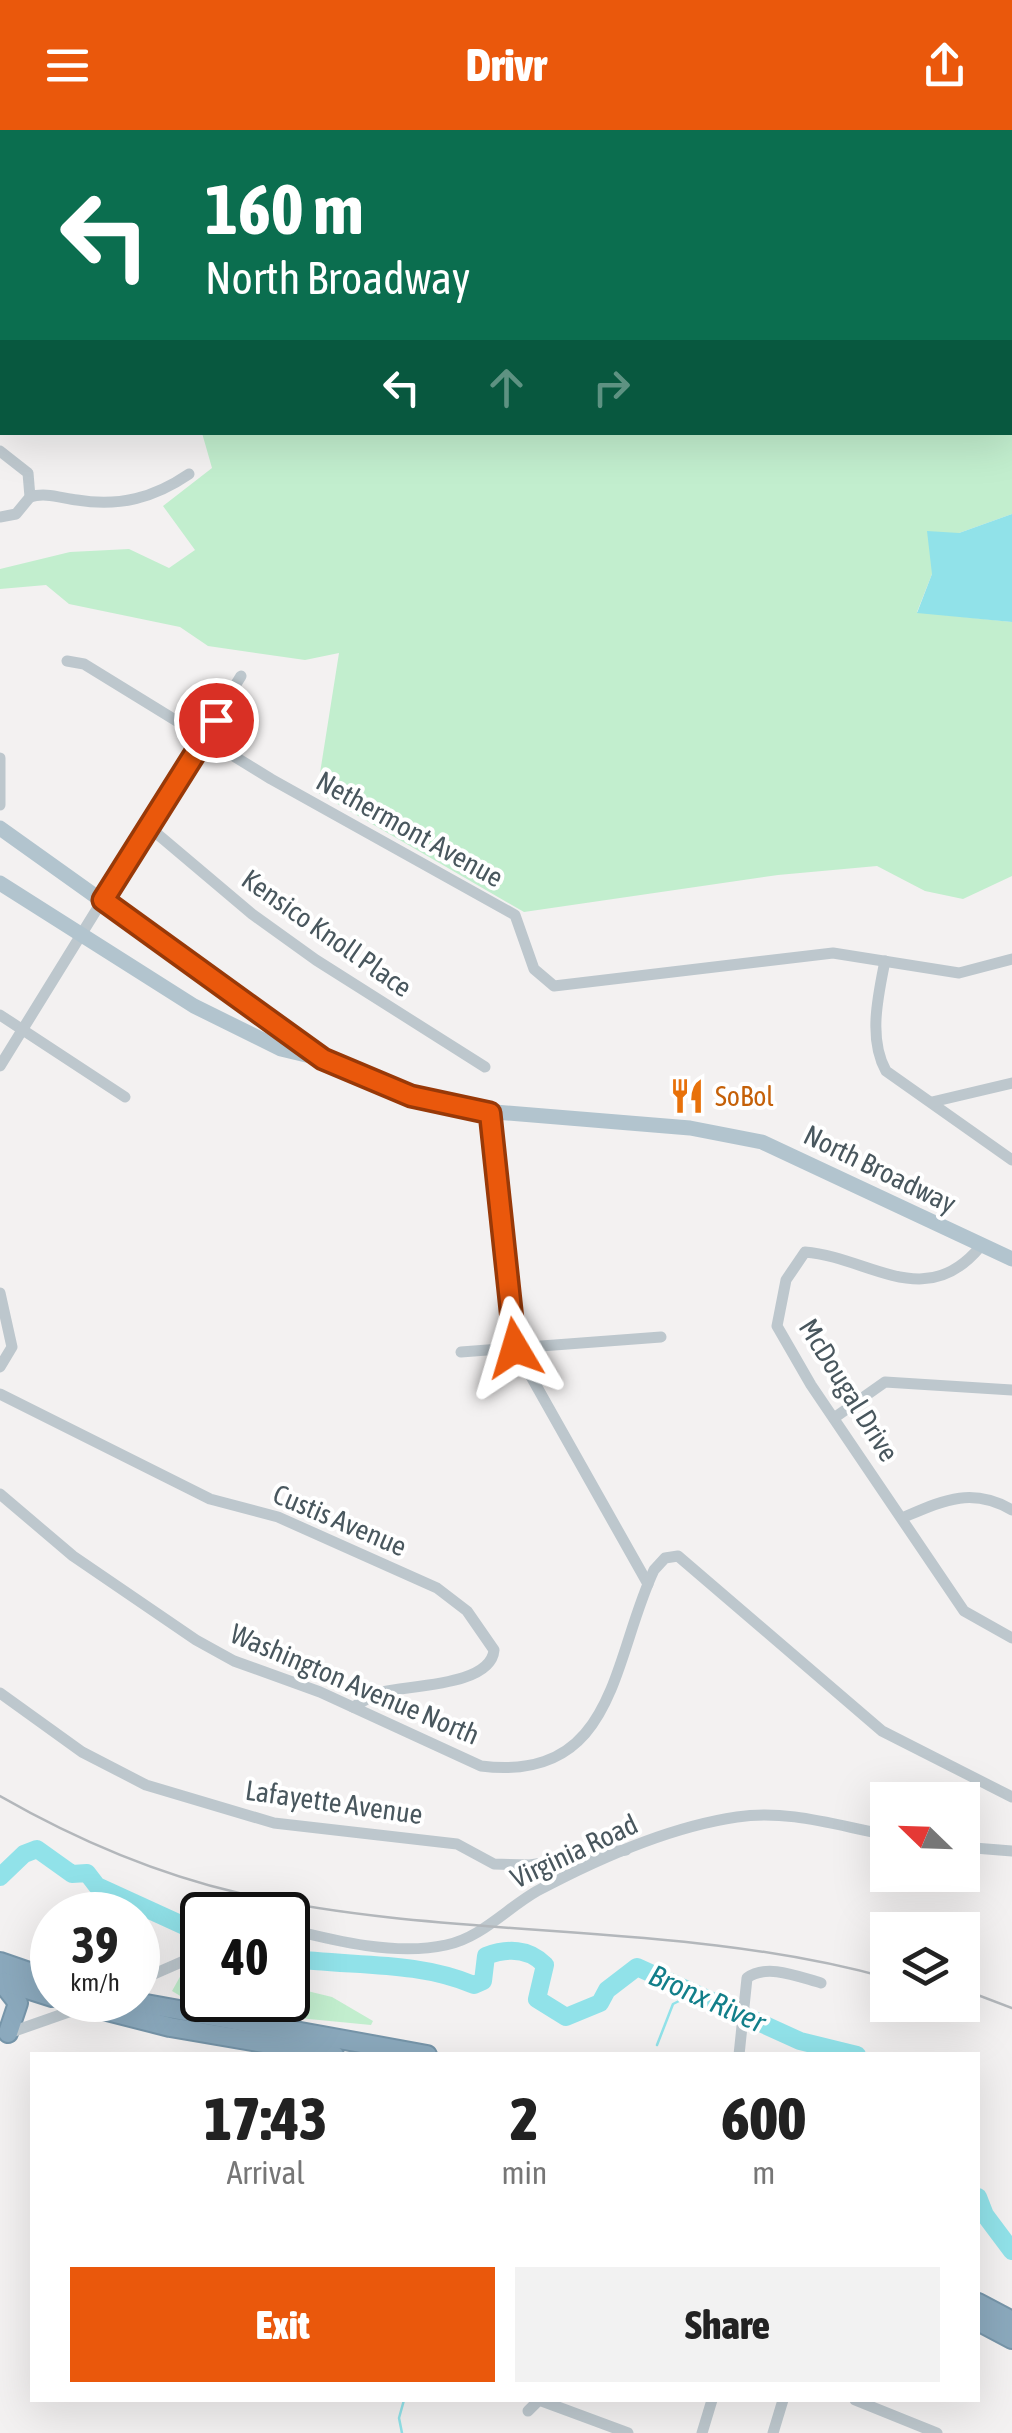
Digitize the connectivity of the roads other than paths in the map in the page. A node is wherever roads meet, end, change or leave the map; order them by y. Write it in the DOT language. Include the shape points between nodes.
graph roads {
  1 [pos="0,451"];
  2 [pos="189,474"];
  3 [pos="30,497"];
  4 [pos="0,517"];
  5 [pos="67,661"];
  6 [pos="241,676"];
  7 [pos="204,739"];
  8 [pos="0,758"];
  9 [pos="0,805"];
  10 [pos="149,827"];
  11 [pos="0,828"];
  12 [pos="0,883"];
  13 [pos="103,900"];
  14 [pos="80,936"];
  15 [pos="1012,959"];
  16 [pos="885,961"];
  17 [pos="0,1015"];
  18 [pos="23,1030"];
  19 [pos="323,1059"];
  20 [pos="0,1066"];
  21 [pos="486,1067"];
  22 [pos="1012,1083"];
  23 [pos="125,1097"];
  24 [pos="932,1102"];
  25 [pos="490,1113"];
  26 [pos="1012,1160"];
  27 [pos="980,1246"];
  28 [pos="1012,1259"];
  29 [pos="0,1293"];
  30 [pos="662,1337"];
  31 [pos="515,1348"];
  32 [pos="461,1352"];
  33 [pos="0,1368"];
  34 [pos="1012,1390"];
  35 [pos="0,1394"];
  36 [pos="834,1418"];
  37 [pos="0,1494"];
  38 [pos="1012,1510"];
  39 [pos="902,1518"];
  40 [pos="648,1584"];
  41 [pos="1012,1638"];
  42 [pos="0,1693"];
  43 [pos="354,1707"];
  44 [pos="1012,1797"];
  45 [pos="870,1832"];
  46 [pos="980,1849"];
  47 [pos="626,1850"];
  48 [pos="1012,1851"];
  49 [pos="310,1933"];
  50 [pos="0,1962"];
  51 [pos="30,1972"];
  52 [pos="0,1980"];
  53 [pos="822,1983"];
  54 [pos="30,1990"];
  55 [pos="160,2007"];
  56 [pos="37,2022"];
  57 [pos="159,2022"];
  58 [pos="4,2034"];
  59 [pos="316,2052"];
  60 [pos="411,2052"];
  61 [pos="740,2052"];
  62 [pos="980,2304"];
  63 [pos="1012,2320"];
  64 [pos="980,2322"];
  65 [pos="1012,2339"];
  66 [pos="537,2402"];
  67 [pos="544,2402"];
  68 [pos="712,2402"];
  69 [pos="782,2402"];
  70 [pos="860,2402"];
  71 [pos="528,2411"];
  72 [pos="706,2430"];
  73 [pos="628,2433"];
  74 [pos="773,2433"];
  75 [pos="937,2433"];
  1 -- 3 [label="street" via="28,474"];
  2 -- 3 [label="street" via="130,501"];
  3 -- 4 [label="street" via="16,514"];
  5 -- 7 [label="street, Nethermont Avenue" via="95,670"];
  6 -- 7 [label="street"];
  7 -- 10 [label="street"];
  7 -- 16 [label="street, Nethermont Avenue" via="515,916 534,968 554,986 832,953"];
  8 -- 9 [label="street"];
  10 -- 13 [label="street"];
  10 -- 21 [label="street, Kensico Knoll Place" via="316,960"];
  11 -- 13 [label="main road"];
  12 -- 14 [label="main road, North Broadway"];
  13 -- 14 [label="street"];
  13 -- 19 [label="main road"];
  14 -- 18 [label="street"];
  14 -- 19 [label="main road, North Broadway" via="194,1006 281,1049"];
  15 -- 16 [label="street, Nethermont Avenue" via="960,973"];
  16 -- 24 [label="street" via="878,1056 892,1077"];
  17 -- 18 [label="street"];
  18 -- 20 [label="street"];
  18 -- 23 [label="street"];
  19 -- 25 [label="main road, North Broadway" via="411,1096"];
  22 -- 24 [label="street"];
  24 -- 26 [label="street"];
  25 -- 27 [label="main road, North Broadway" via="690,1128 762,1142"];
  25 -- 31 [label="street"];
  27 -- 28 [label="main road, North Broadway"];
  27 -- 36 [label="street, McDougal Drive" via="960,1266 919,1279 802,1254 786,1280 777,1326"];
  29 -- 33 [label="street" via="12,1346"];
  30 -- 31 [label="street"];
  31 -- 32 [label="street"];
  31 -- 40 [label="street"];
  34 -- 36 [label="street" via="885,1382"];
  35 -- 43 [label="street, Custis Avenue" via="210,1499 278,1517 437,1588 467,1610 494,1650 485,1668 467,1678 378,1693"];
  36 -- 39 [label="street, McDougal Drive"];
  37 -- 43 [label="street, Washington Avenue North" via="73,1556 196,1640"];
  38 -- 39 [label="street" via="972,1495"];
  39 -- 41 [label="street, McDougal Drive" via="964,1611"];
  40 -- 43 [label="street, Washington Avenue North" via="596,1724 552,1758 481,1766"];
  40 -- 44 [label="street" via="665,1558 688,1560 882,1731"];
  42 -- 47 [label="street, Lafayette Avenue" via="82,1752 146,1785 239,1814 352,1835 456,1844 494,1864"];
  45 -- 47 [label="street, Virginia Road" via="788,1816 738,1816"];
  46 -- 48 [label="street"];
  47 -- 49 [label="street, Virginia Road" via="446,1945 382,1946"];
  50 -- 51 [label="highway"];
  52 -- 54 [label="highway"];
  52 -- 58 [label="highway" via="18,2003"];
  53 -- 61 [label="street" via="754,1973 745,1984"];
  55 -- 60 [label="highway"];
  56 -- 58 [label="street"];
  57 -- 59 [label="highway"];
  62 -- 63 [label="highway"];
  64 -- 65 [label="highway"];
  66 -- 71 [label="street"];
  67 -- 73 [label="street"];
  68 -- 72 [label="street"];
  69 -- 74 [label="street"];
  70 -- 75 [label="street"];
}
